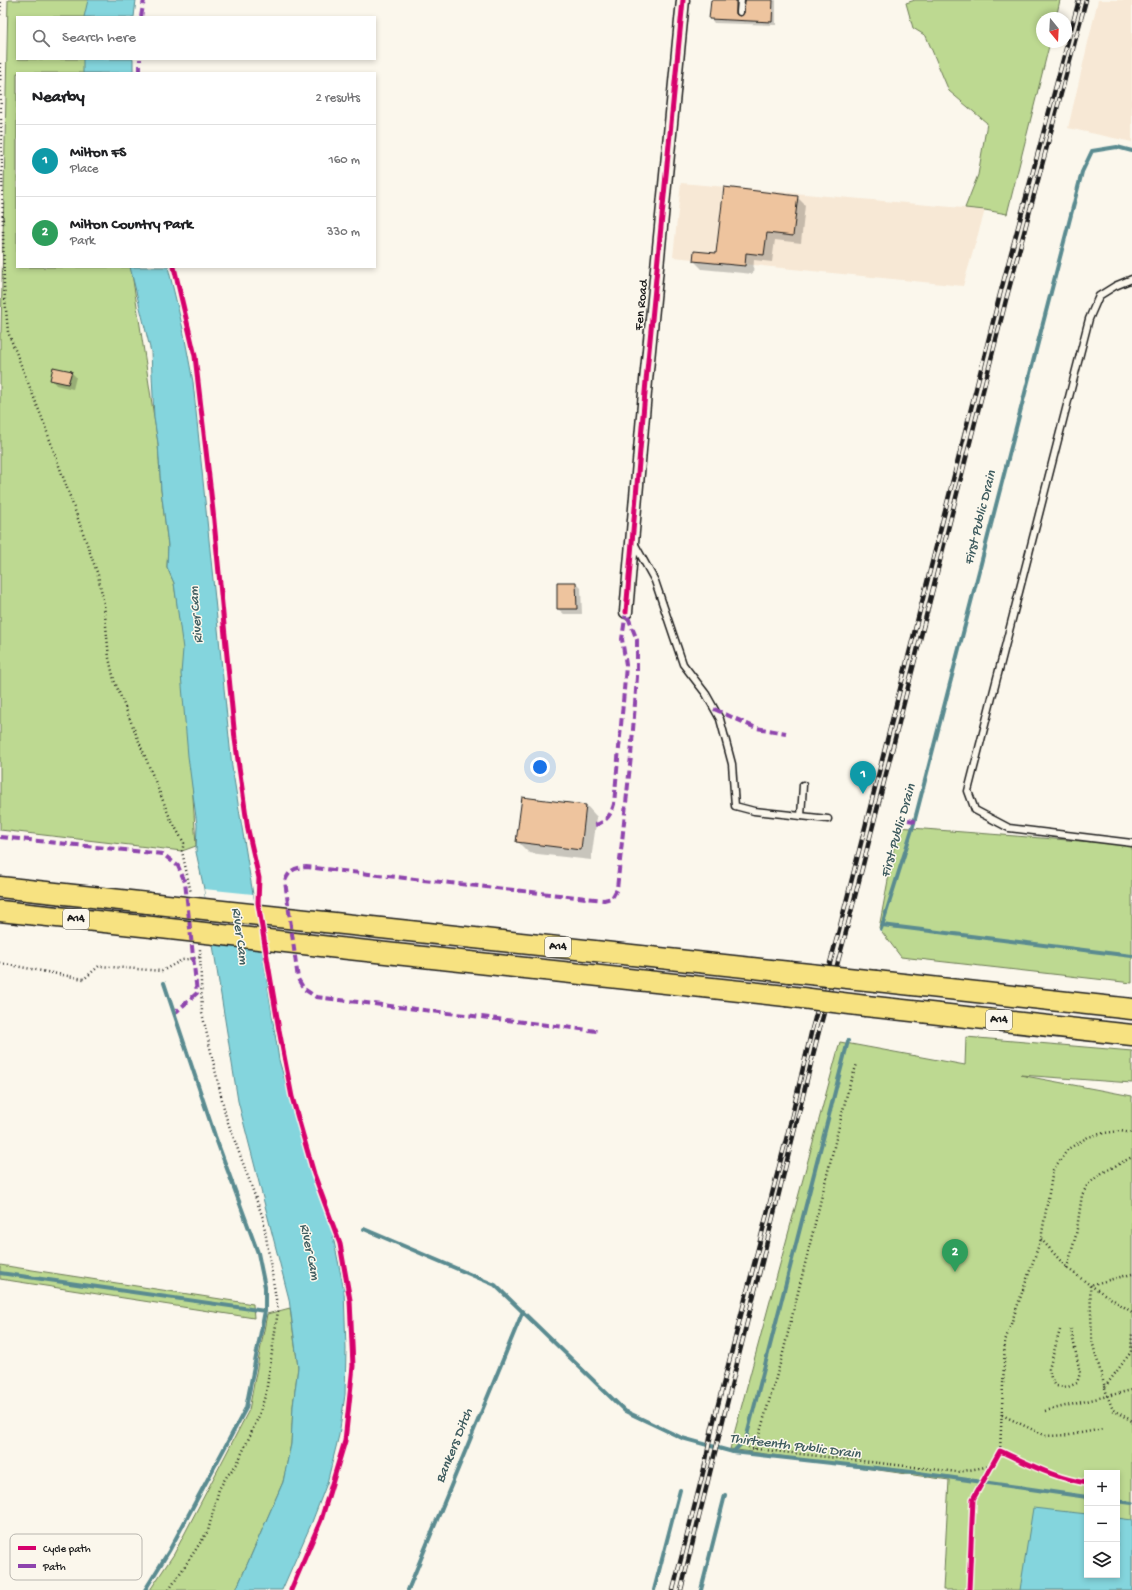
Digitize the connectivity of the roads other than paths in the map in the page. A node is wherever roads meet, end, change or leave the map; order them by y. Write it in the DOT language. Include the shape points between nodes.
graph roads {
  1 [pos="683,0"];
  2 [pos="741,0"];
  3 [pos="740,12"];
  4 [pos="1132,279"];
  5 [pos="631,540"];
  6 [pos="626,612"];
  7 [pos="803,785"];
  8 [pos="801,816"];
  9 [pos="828,819"];
  10 [pos="1132,843"];
  11 [pos="0,887"];
  12 [pos="0,910"];
  13 [pos="1132,1009"];
  14 [pos="1132,1034"];
  1 -- 5 [label="street, Fen Road"];
  2 -- 3 [label="lane"];
  4 -- 10 [label="lane" via="1099,296 1089,319 968,791 975,810 1009,828"];
  5 -- 6 [label="street, Fen Road"];
  5 -- 8 [label="lane" via="655,581 683,664 706,694 720,719 732,764 735,806 754,811"];
  7 -- 8 [label="lane"];
  8 -- 9 [label="lane"];
  11 -- 13 [label="highway, A14, bridge"];
  12 -- 14 [label="highway, A14, bridge"];
}
